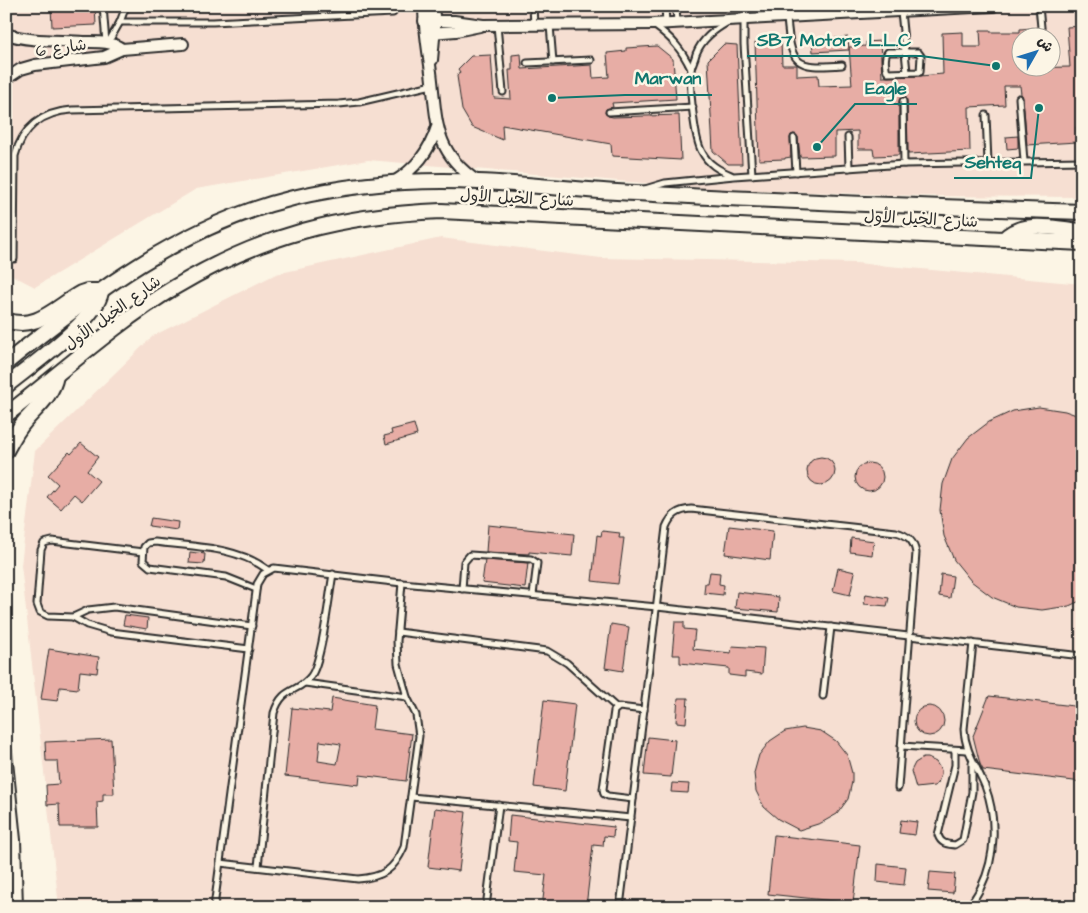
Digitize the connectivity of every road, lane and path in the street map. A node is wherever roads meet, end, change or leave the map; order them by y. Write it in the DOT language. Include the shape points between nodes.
graph roads {
  1 [pos="103,6"];
  2 [pos="126,6"];
  3 [pos="424,6"];
  4 [pos="433,6"];
  5 [pos="533,6"];
  6 [pos="665,6"];
  7 [pos="676,6"];
  8 [pos="744,6"];
  9 [pos="993,6"];
  10 [pos="1039,6"];
  11 [pos="940,7"];
  12 [pos="954,7"];
  13 [pos="848,10"];
  14 [pos="901,11"];
  15 [pos="393,13"];
  16 [pos="786,18"];
  17 [pos="744,20"];
  18 [pos="429,21"];
  19 [pos="730,21"];
  20 [pos="120,22"];
  21 [pos="678,23"];
  22 [pos="653,24"];
  23 [pos="666,24"];
  24 [pos="534,25"];
  25 [pos="550,25"];
  26 [pos="483,26"];
  27 [pos="497,26"];
  28 [pos="1041,28"];
  29 [pos="430,33"];
  30 [pos="6,34"];
  31 [pos="107,43"];
  32 [pos="183,44"];
  33 [pos="122,49"];
  34 [pos="905,52"];
  35 [pos="592,60"];
  36 [pos="553,62"];
  37 [pos="527,63"];
  38 [pos="842,65"];
  39 [pos="691,69"];
  40 [pos="906,72"];
  41 [pos="6,79"];
  42 [pos="432,85"];
  43 [pos="504,92"];
  44 [pos="1019,98"];
  45 [pos="903,101"];
  46 [pos="693,107"];
  47 [pos="609,112"];
  48 [pos="986,115"];
  49 [pos="437,128"];
  50 [pos="794,138"];
  51 [pos="848,138"];
  52 [pos="1082,161"];
  53 [pos="988,162"];
  54 [pos="1024,162"];
  55 [pos="904,164"];
  56 [pos="849,168"];
  57 [pos="796,172"];
  58 [pos="752,175"];
  59 [pos="734,176"];
  60 [pos="394,182"];
  61 [pos="478,182"];
  62 [pos="635,194"];
  63 [pos="1082,212"];
  64 [pos="1082,231"];
  65 [pos="1004,239"];
  66 [pos="1082,243"];
  67 [pos="14,260"];
  68 [pos="101,291"];
  69 [pos="6,320"];
  70 [pos="6,363"];
  71 [pos="56,376"];
  72 [pos="6,386"];
  73 [pos="6,414"];
  74 [pos="6,451"];
  75 [pos="144,552"];
  76 [pos="268,570"];
  77 [pos="333,574"];
  78 [pos="402,583"];
  79 [pos="256,589"];
  80 [pos="462,589"];
  81 [pos="533,596"];
  82 [pos="657,607"];
  83 [pos="73,617"];
  84 [pos="252,626"];
  85 [pos="830,626"];
  86 [pos="398,632"];
  87 [pos="909,636"];
  88 [pos="973,643"];
  89 [pos="249,649"];
  90 [pos="1082,656"];
  91 [pos="305,682"];
  92 [pos="823,696"];
  93 [pos="407,697"];
  94 [pos="617,708"];
  95 [pos="644,710"];
  96 [pos="901,746"];
  97 [pos="955,750"];
  98 [pos="967,750"];
  99 [pos="6,752"];
  100 [pos="971,760"];
  101 [pos="898,788"];
  102 [pos="411,797"];
  103 [pos="633,799"];
  104 [pos="499,805"];
  105 [pos="631,818"];
  106 [pos="220,863"];
  107 [pos="258,867"];
  108 [pos="17,907"];
  109 [pos="214,907"];
  110 [pos="486,907"];
  111 [pos="620,907"];
  112 [pos="969,907"];
  1 -- 31 [label="lane"];
  2 -- 20 [label="lane"];
  3 -- 18 [label="street"];
  4 -- 18 [label="street"];
  5 -- 24 [label="lane"];
  6 -- 23 [label="lane"];
  7 -- 21 [label="lane"];
  8 -- 17 [label="lane"];
  9 -- 12 [label="street"];
  10 -- 28 [label="lane"];
  11 -- 12 [label="street"];
  11 -- 14 [label="street"];
  13 -- 14 [label="street"];
  13 -- 16 [label="street"];
  14 -- 34 [label="lane"];
  15 -- 20 [label="lane" via="213,22"];
  16 -- 17 [label="street"];
  16 -- 38 [label="lane" via="790,48 800,62 817,67"];
  17 -- 19 [label="street"];
  17 -- 58 [label="lane"];
  18 -- 26 [label="street"];
  18 -- 29 [label="street"];
  19 -- 21 [label="street"];
  19 -- 39 [label="lane" via="707,38 696,53"];
  20 -- 31 [label="lane"];
  21 -- 23 [label="street"];
  22 -- 23 [label="street"];
  22 -- 25 [label="street"];
  22 -- 39 [label="lane" via="673,40"];
  24 -- 25 [label="street"];
  24 -- 27 [label="street"];
  25 -- 36 [label="lane"];
  26 -- 27 [label="street"];
  26 -- 29 [label="street"];
  27 -- 43 [label="lane"];
  29 -- 42 [label="street"];
  30 -- 31 [label="street, شارع 6"];
  31 -- 33 [label="street, شارع 6"];
  32 -- 33 [label="street, شارع 6"];
  33 -- 41 [label="street, شارع 6" via="104,56 35,64"];
  34 -- 40 [label="lane"];
  34 -- 40 [label="lane" via="918,52 921,56 920,72"];
  34 -- 40 [label="lane" via="886,53 886,69 888,73"];
  35 -- 36 [label="lane"];
  36 -- 37 [label="lane"];
  39 -- 46 [label="lane"];
  42 -- 49 [label="street"];
  42 -- 67 [label="lane" via="339,104 54,112 25,132 17,148"];
  44 -- 54 [label="lane"];
  45 -- 55 [label="lane"];
  46 -- 47 [label="lane"];
  46 -- 59 [label="lane" via="696,138 701,151 709,162"];
  48 -- 53 [label="lane"];
  49 -- 60 [label="street" via="426,154"];
  49 -- 61 [label="street" via="441,141 456,164"];
  50 -- 57 [label="lane"];
  51 -- 56 [label="lane"];
  52 -- 54 [label="lane"];
  53 -- 54 [label="lane"];
  53 -- 55 [label="lane"];
  55 -- 56 [label="lane"];
  56 -- 57 [label="lane"];
  57 -- 58 [label="lane"];
  58 -- 59 [label="lane"];
  59 -- 62 [label="lane" via="657,185"];
  60 -- 61 [label="main road, شارع الخيل الأول"];
  60 -- 68 [label="main road, شارع الخيل الأول" via="293,198 224,221 161,253"];
  61 -- 62 [label="main road, شارع الخيل الأول"];
  62 -- 63 [label="main road, شارع الخيل الأول"];
  64 -- 65 [label="main road" via="1028,227 1015,230"];
  65 -- 66 [label="main road, شارع الخيل الأول"];
  65 -- 71 [label="main road, شارع الخيل الأول" via="441,211 365,217 291,234 214,266 137,313"];
  68 -- 69 [label="main road" via="82,293 38,321 18,324"];
  68 -- 70 [label="main road, شارع الخيل الأول"];
  68 -- 72 [label="main road" via="96,306 84,320"];
  71 -- 73 [label="main road, شارع الخيل الأول"];
  71 -- 74 [label="main road" via="48,397 18,429"];
  75 -- 76 [label="lane" via="148,543 155,542 231,552"];
  75 -- 79 [label="lane" via="143,561 150,567 226,577"];
  75 -- 83 [label="lane" via="52,541 44,543 38,608 48,616"];
  76 -- 77 [label="lane" via="280,568"];
  76 -- 79 [label="lane"];
  77 -- 78 [label="lane"];
  77 -- 91 [label="lane" via="318,660"];
  78 -- 80 [label="lane"];
  78 -- 86 [label="lane"];
  79 -- 84 [label="lane"];
  80 -- 81 [label="lane"];
  80 -- 81 [label="lane" via="464,562 470,555 531,559 537,563"];
  81 -- 82 [label="lane"];
  82 -- 85 [label="lane"];
  82 -- 87 [label="lane" via="666,527 675,513 683,509 876,530 904,534 915,545"];
  82 -- 95 [label="lane"];
  83 -- 84 [label="lane" via="96,608 114,607"];
  83 -- 89 [label="lane" via="111,632"];
  84 -- 89 [label="lane"];
  85 -- 87 [label="lane"];
  85 -- 92 [label="lane"];
  86 -- 93 [label="lane" via="398,664"];
  86 -- 94 [label="lane" via="547,651 567,663"];
  87 -- 88 [label="lane"];
  87 -- 96 [label="lane"];
  88 -- 90 [label="lane"];
  88 -- 98 [label="lane" via="964,729"];
  89 -- 106 [label="lane"];
  91 -- 93 [label="lane"];
  91 -- 107 [label="lane" via="283,696 274,713"];
  93 -- 102 [label="lane" via="419,726"];
  94 -- 95 [label="lane"];
  94 -- 103 [label="lane" via="613,713 603,791 608,796"];
  95 -- 103 [label="lane"];
  96 -- 97 [label="lane"];
  96 -- 101 [label="lane"];
  97 -- 98 [label="lane"];
  97 -- 100 [label="lane" via="955,765 938,835 945,844 955,845 963,840 972,792"];
  98 -- 100 [label="lane"];
  99 -- 108 [label="street" via="15,840"];
  100 -- 112 [label="lane" via="985,788 993,828 988,868"];
  102 -- 104 [label="lane"];
  102 -- 107 [label="lane" via="404,847 398,861 387,872 374,878 358,879"];
  103 -- 105 [label="lane"];
  104 -- 105 [label="lane"];
  104 -- 110 [label="lane"];
  105 -- 111 [label="lane"];
  106 -- 107 [label="lane"];
  106 -- 109 [label="lane"];
}
